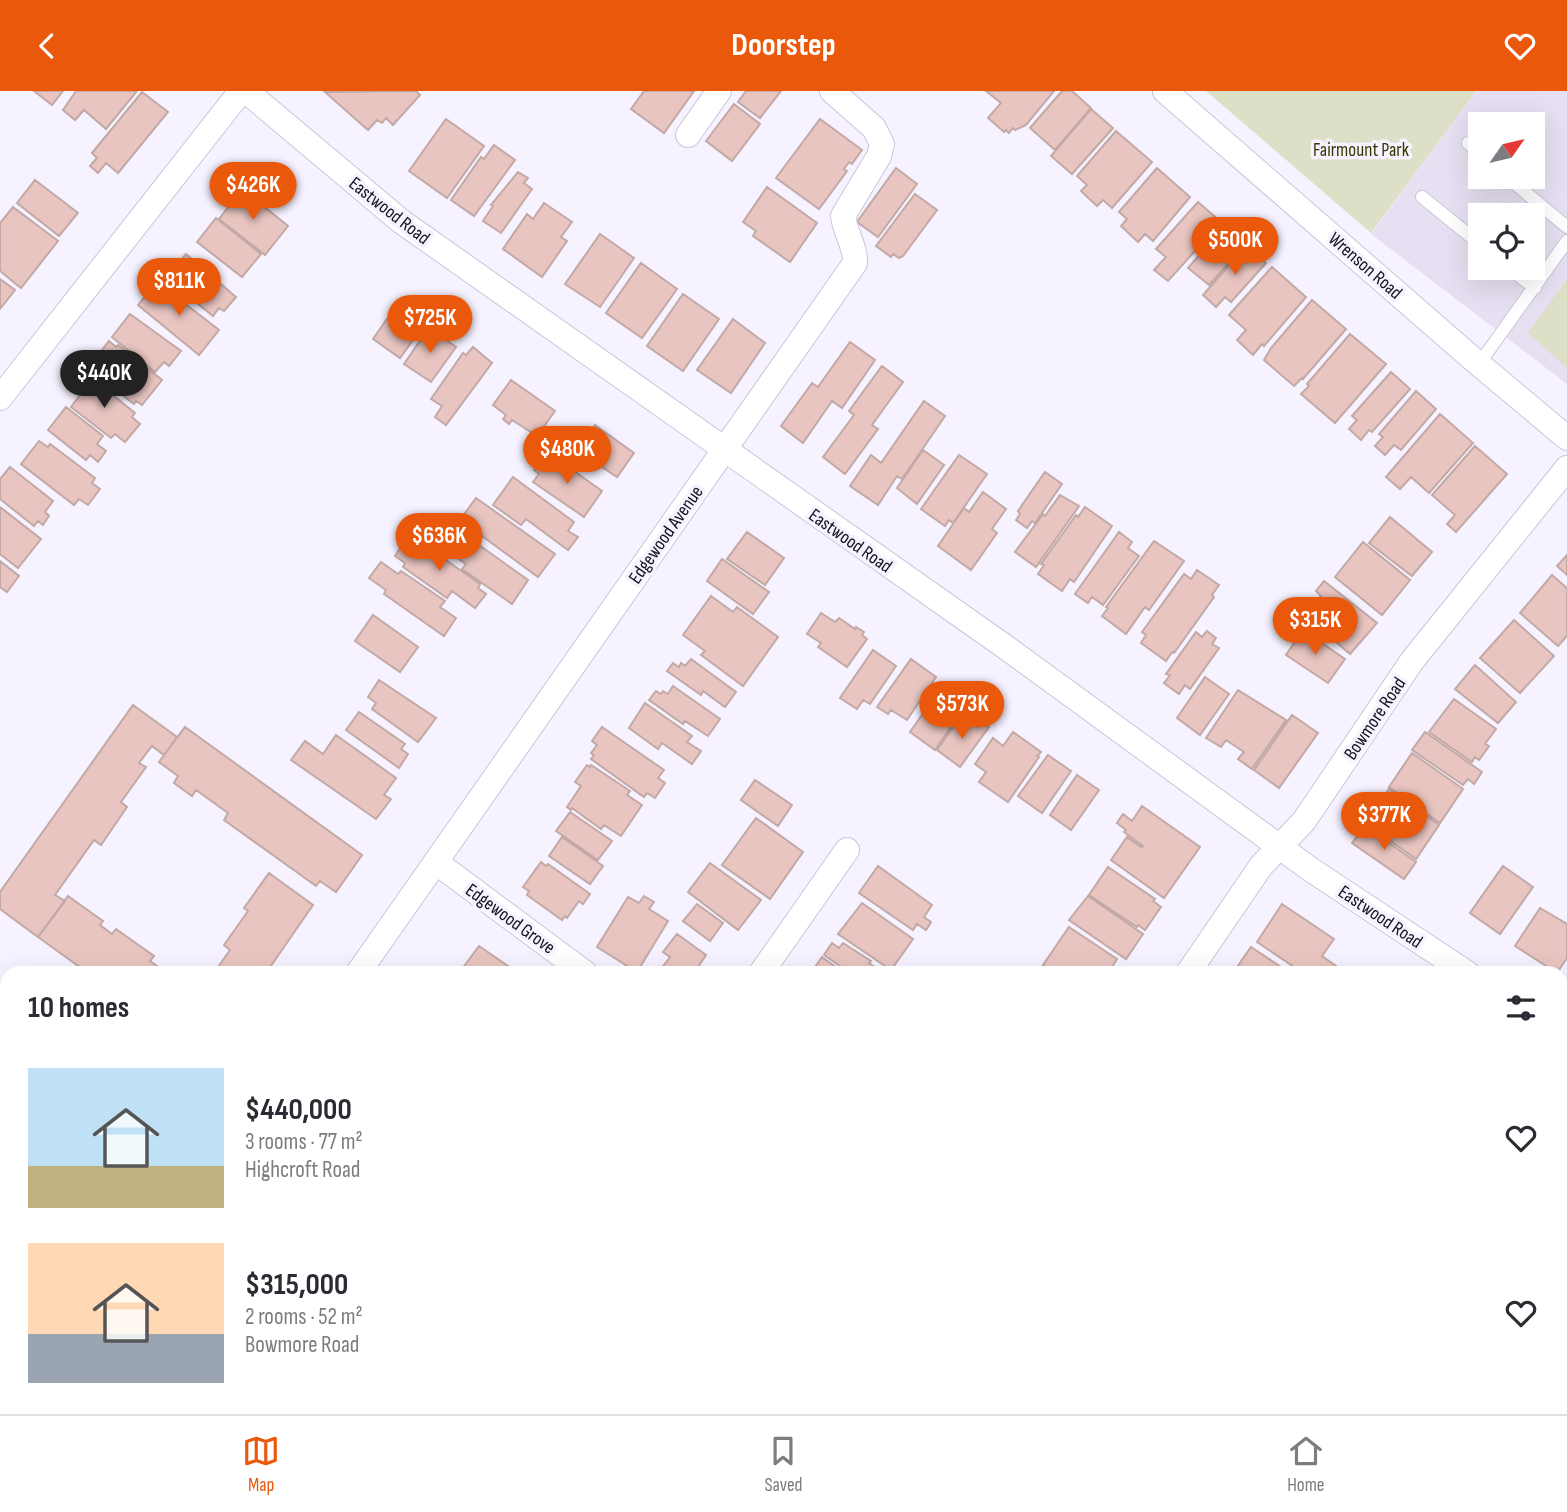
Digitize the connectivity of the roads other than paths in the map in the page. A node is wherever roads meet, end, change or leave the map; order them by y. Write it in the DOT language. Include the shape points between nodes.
graph roads {
  1 [pos="241,91"];
  2 [pos="246,91"];
  3 [pos="719,91"];
  4 [pos="832,91"];
  5 [pos="1165,91"];
  6 [pos="688,135"];
  7 [pos="1521,189"];
  8 [pos="1422,197"];
  9 [pos="1567,227"];
  10 [pos="1468,234"];
  11 [pos="1567,241"];
  12 [pos="1525,280"];
  13 [pos="1535,288"];
  14 [pos="1479,364"];
  15 [pos="0,398"];
  16 [pos="1567,438"];
  17 [pos="723,451"];
  18 [pos="1567,468"];
  19 [pos="1278,846"];
  20 [pos="847,851"];
  21 [pos="437,863"];
  22 [pos="363,966"];
  23 [pos="576,966"];
  24 [pos="766,966"];
  25 [pos="1193,966"];
  26 [pos="1456,966"];
  1 -- 15 [label="street"];
  2 -- 17 [label="street, Eastwood Road" via="402,222"];
  3 -- 6 [label="street"];
  4 -- 17 [label="street, Edgewood Avenue" via="874,128 882,144 844,216 855,263"];
  5 -- 14 [label="street, Wrenson Road"];
  7 -- 9 [label="lane"];
  8 -- 10 [label="lane"];
  11 -- 13 [label="lane"];
  12 -- 13 [label="lane"];
  13 -- 14 [label="lane"];
  14 -- 16 [label="street, Wrenson Road"];
  17 -- 19 [label="street, Eastwood Road" via="1004,646"];
  17 -- 21 [label="street, Edgewood Avenue"];
  18 -- 19 [label="street, Bowmore Road" via="1412,661 1304,821"];
  19 -- 25 [label="street, Bowmore Road"];
  19 -- 26 [label="street, Eastwood Road"];
  20 -- 24 [label="street"];
  21 -- 22 [label="street, Edgewood Avenue"];
  21 -- 23 [label="street, Edgewood Grove"];
}
